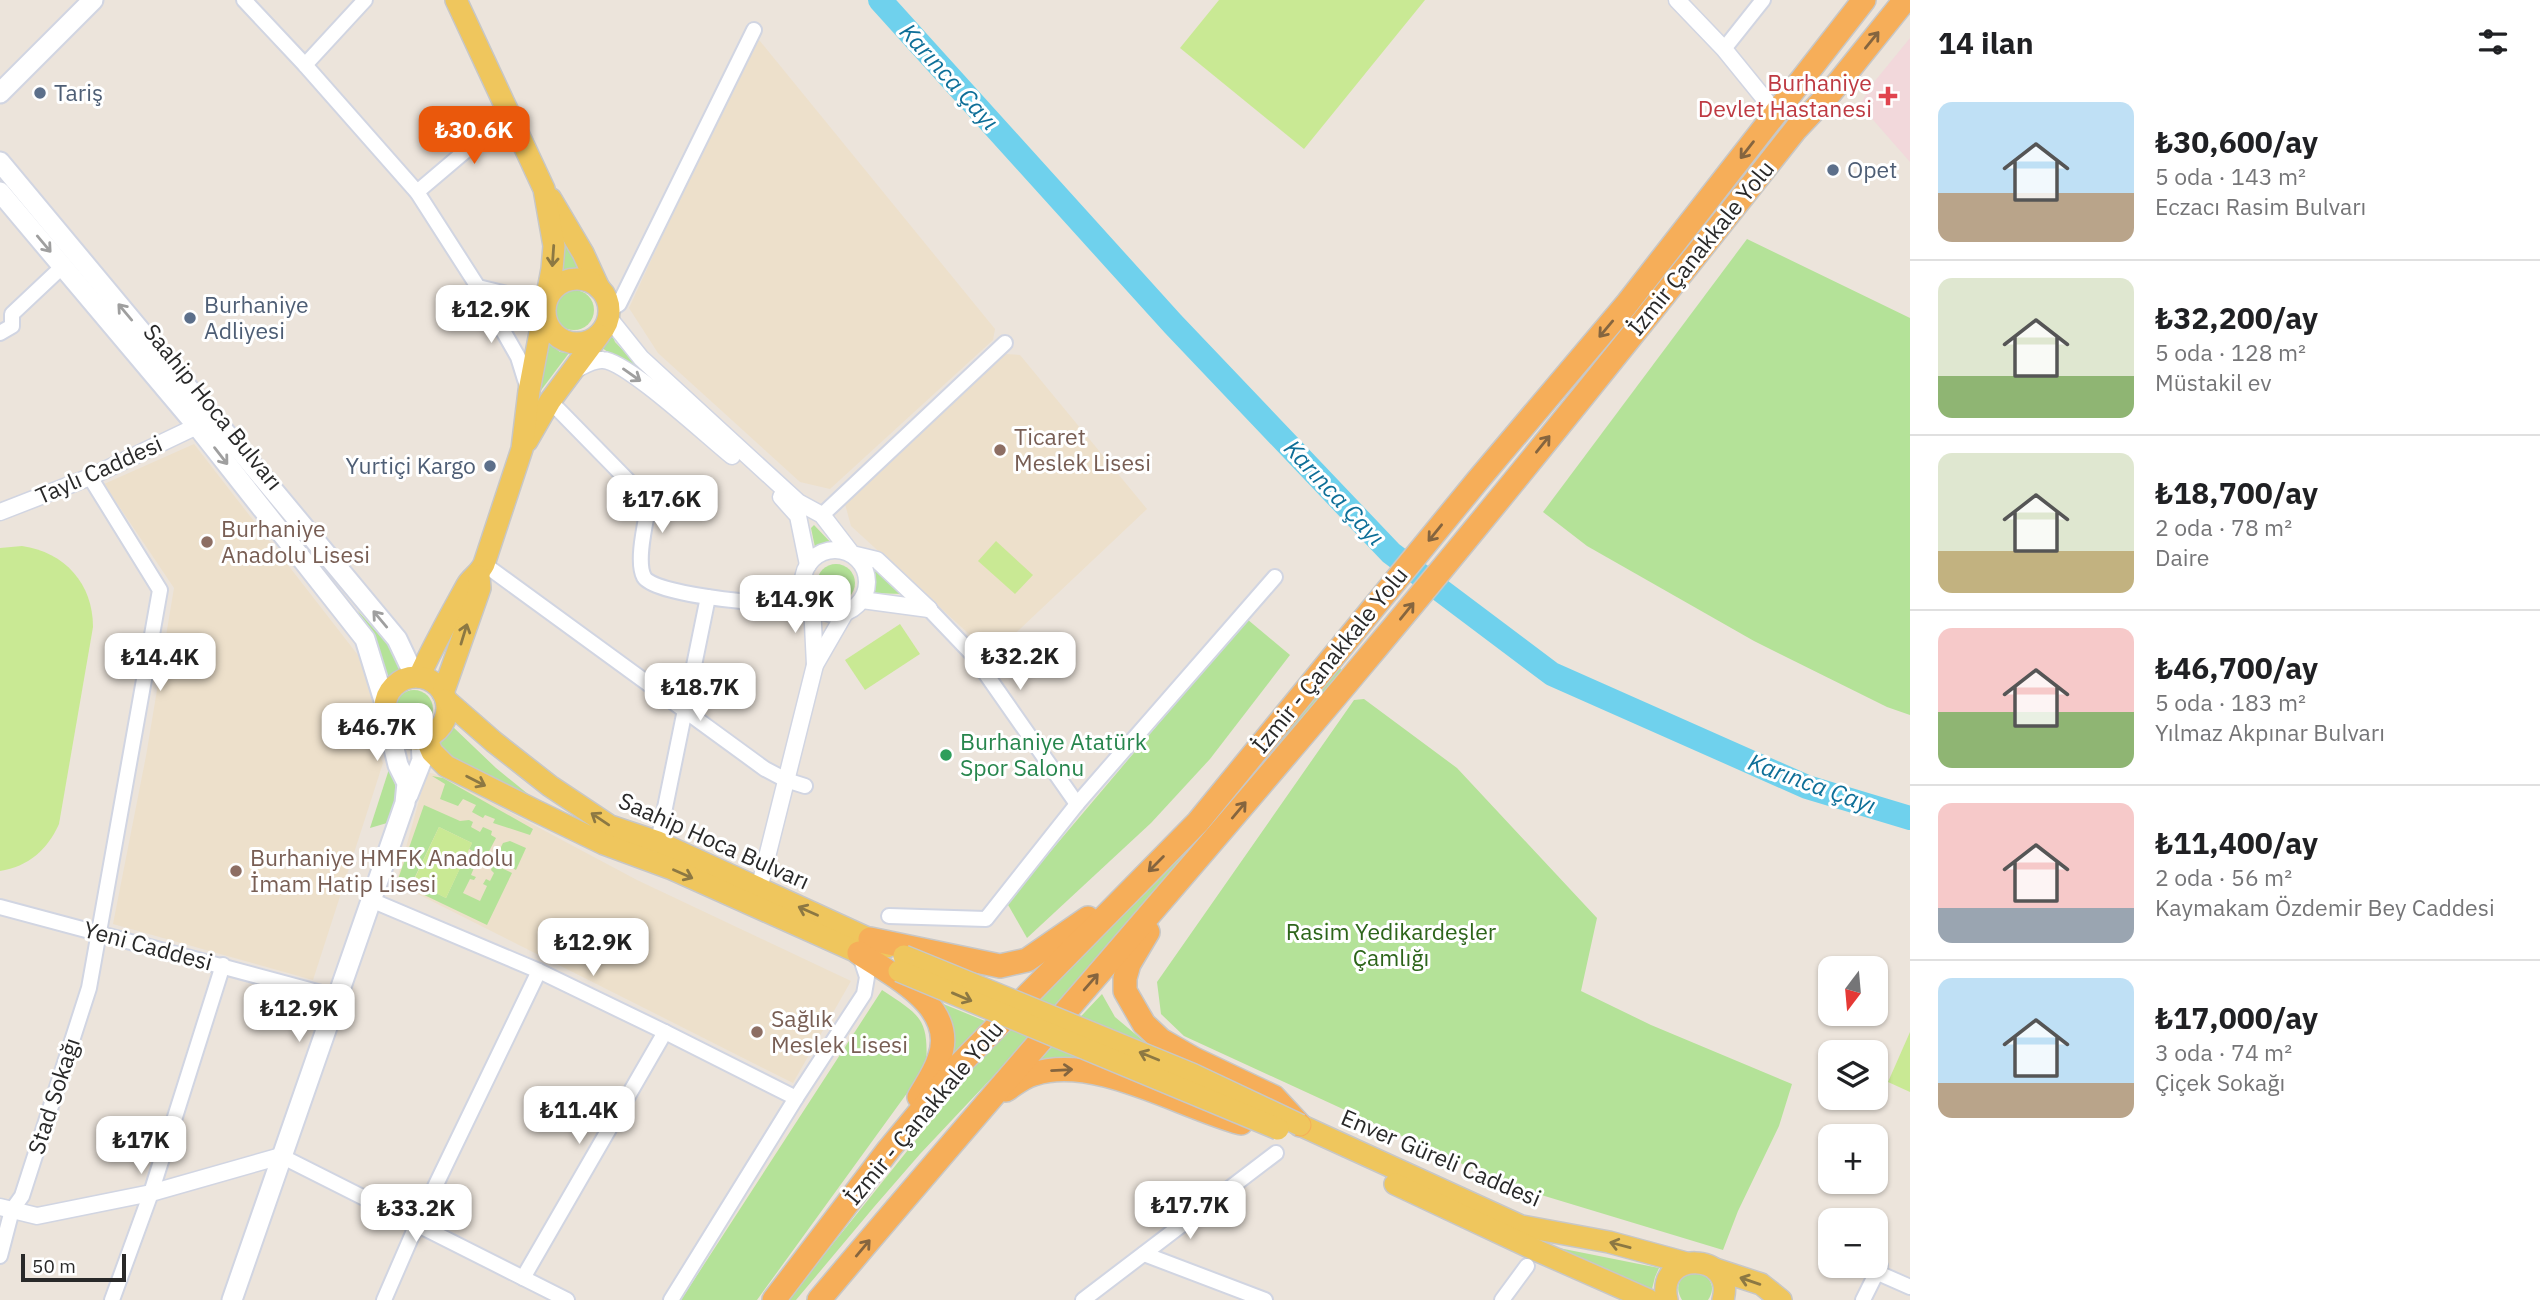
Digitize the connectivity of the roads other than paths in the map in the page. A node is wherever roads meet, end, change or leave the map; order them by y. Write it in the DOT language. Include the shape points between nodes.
graph roads {
  1 [pos="93,0"];
  2 [pos="244,0"];
  3 [pos="365,0"];
  4 [pos="456,0"];
  5 [pos="1676,0"];
  6 [pos="1763,0"];
  7 [pos="1864,0"];
  8 [pos="1905,0"];
  9 [pos="754,30"];
  10 [pos="1724,49"];
  11 [pos="305,65"];
  12 [pos="0,93"];
  13 [pos="1776,113"];
  14 [pos="509,114"];
  15 [pos="0,162"];
  16 [pos="544,189"];
  17 [pos="0,192"];
  18 [pos="416,192"];
  19 [pos="63,266"];
  20 [pos="478,287"];
  21 [pos="599,288"];
  22 [pos="545,303"];
  23 [pos="606,321"];
  24 [pos="0,333"];
  25 [pos="1005,344"];
  26 [pos="571,372"];
  27 [pos="529,391"];
  28 [pos="550,401"];
  29 [pos="197,426"];
  30 [pos="522,449"];
  31 [pos="90,477"];
  32 [pos="1500,497"];
  33 [pos="0,512"];
  34 [pos="822,515"];
  35 [pos="852,554"];
  36 [pos="808,565"];
  37 [pos="481,569"];
  38 [pos="1275,577"];
  39 [pos="803,585"];
  40 [pos="708,597"];
  41 [pos="862,600"];
  42 [pos="812,604"];
  43 [pos="793,606"];
  44 [pos="929,608"];
  45 [pos="845,612"];
  46 [pos="815,665"];
  47 [pos="417,677"];
  48 [pos="445,697"];
  49 [pos="685,711"];
  50 [pos="386,712"];
  51 [pos="424,738"];
  52 [pos="786,780"];
  53 [pos="805,786"];
  54 [pos="405,803"];
  55 [pos="1077,804"];
  56 [pos="658,842"];
  57 [pos="1182,876"];
  58 [pos="1134,886"];
  59 [pos="759,889"];
  60 [pos="371,900"];
  61 [pos="0,907"];
  62 [pos="889,916"];
  63 [pos="100,933"];
  64 [pos="864,946"];
  65 [pos="223,965"];
  66 [pos="539,971"];
  67 [pos="336,997"];
  68 [pos="665,1031"];
  69 [pos="796,1098"];
  70 [pos="980,1108"];
  71 [pos="1291,1128"];
  72 [pos="890,1149"];
  73 [pos="1276,1153"];
  74 [pos="281,1156"];
  75 [pos="151,1193"];
  76 [pos="6,1208"];
  77 [pos="417,1224"];
  78 [pos="1144,1254"];
  79 [pos="0,1256"];
  80 [pos="1686,1263"];
  81 [pos="1527,1266"];
  82 [pos="1715,1269"];
  83 [pos="523,1278"];
  84 [pos="1910,1287"];
  85 [pos="1245,1297"];
  86 [pos="111,1300"];
  87 [pos="232,1300"];
  88 [pos="384,1300"];
  89 [pos="567,1300"];
  90 [pos="671,1300"];
  91 [pos="774,1300"];
  92 [pos="819,1300"];
  93 [pos="1083,1300"];
  94 [pos="1265,1300"];
  95 [pos="1502,1300"];
  96 [pos="1649,1300"];
  97 [pos="1667,1300"];
  98 [pos="1723,1300"];
  99 [pos="1781,1300"];
  100 [pos="1863,1300"];
  1 -- 12 [label="main road"];
  2 -- 11 [label="street"];
  3 -- 11 [label="street"];
  4 -- 14 [label="main road"];
  5 -- 10 [label="street"];
  6 -- 10 [label="street"];
  7 -- 13 [label="highway, İzmir - Çanakkale Yolu"];
  32 -- 8 [label="highway, İzmir Çanakkale Yolu, one-way"];
  9 -- 23 [label="street" via="619,304"];
  10 -- 13 [label="street"];
  11 -- 18 [label="street"];
  13 -- 58 [label="highway, İzmir - Çanakkale Yolu, one-way" via="1626,305 1198,822"];
  14 -- 16 [label="main road"];
  14 -- 18 [label="street"];
  47 -- 15 [label="main road, Saahip Hoca Bulvarı, one-way" via="397,639"];
  16 -- 21 [label="main road"];
  16 -- 22 [label="main road, one-way" via="554,246"];
  17 -- 19 [label="main road, Saahip Hoca Bulvarı, one-way"];
  18 -- 20 [label="street"];
  19 -- 24 [label="street" via="12,314 12,326"];
  19 -- 29 [label="main road, Saahip Hoca Bulvarı"];
  20 -- 22 [label="street"];
  20 -- 27 [label="street" via="518,358"];
  21 -- 22 [label="main road" via="586,280 566,281"];
  21 -- 23 [label="main road" via="608,300"];
  22 -- 23 [label="main road" via="547,324 570,343 591,341"];
  22 -- 27 [label="main road"];
  23 -- 26 [label="main road"];
  23 -- 34 [label="street" via="640,358 798,502"];
  25 -- 34 [label="street"];
  26 -- 28 [label="main road"];
  26 -- 36 [label="street, one-way" via="595,360 606,360 631,374 783,499 798,516"];
  27 -- 30 [label="main road"];
  28 -- 30 [label="main road"];
  28 -- 40 [label="street" via="646,499 640,568 648,582"];
  29 -- 31 [label="street, Taylı Caddesi"];
  29 -- 50 [label="main road, Saahip Hoca Bulvarı, one-way" via="365,639"];
  30 -- 37 [label="main road"];
  31 -- 33 [label="street, Taylı Caddesi"];
  31 -- 63 [label="street, Stad Sokağı" via="160,590"];
  57 -- 32 [label="highway, İzmir - Çanakkale Yolu, one-way"];
  34 -- 35 [label="street"];
  35 -- 36 [label="street" via="823,552"];
  35 -- 41 [label="street" via="867,575"];
  35 -- 44 [label="street" via="877,560"];
  36 -- 39 [label="street"];
  37 -- 47 [label="main road" via="469,581"];
  48 -- 37 [label="main road, one-way" via="480,588"];
  37 -- 49 [label="street"];
  38 -- 55 [label="street"];
  39 -- 42 [label="street"];
  39 -- 43 [label="street"];
  40 -- 43 [label="street"];
  40 -- 49 [label="street"];
  41 -- 44 [label="street"];
  41 -- 45 [label="street"];
  42 -- 43 [label="street"];
  42 -- 45 [label="street" via="827,613"];
  42 -- 46 [label="street"];
  44 -- 55 [label="street" via="972,654"];
  45 -- 46 [label="street"];
  46 -- 52 [label="street"];
  47 -- 48 [label="main road" via="433,682"];
  47 -- 50 [label="main road" via="393,687"];
  48 -- 51 [label="main road" via="443,723"];
  56 -- 48 [label="main road, Saahip Hoca Bulvarı, one-way" via="610,826 570,799 494,742"];
  49 -- 52 [label="street"];
  49 -- 56 [label="street"];
  50 -- 51 [label="main road" via="400,735"];
  50 -- 54 [label="main road, Saahip Hoca Bulvarı" via="398,765 407,783"];
  51 -- 54 [label="main road" via="422,760"];
  51 -- 64 [label="main road, Saahip Hoca Bulvarı, one-way" via="446,765 604,844"];
  52 -- 53 [label="street"];
  52 -- 59 [label="street"];
  54 -- 60 [label="main road"];
  55 -- 62 [label="street" via="986,919"];
  56 -- 59 [label="main road, Saahip Hoca Bulvarı"];
  70 -- 57 [label="highway, İzmir - Çanakkale Yolu, one-way"];
  57 -- 71 [label="highway" via="1129,964 1125,991 1144,1024 1161,1040 1274,1097"];
  58 -- 64 [label="highway" via="1027,960 1000,965"];
  58 -- 72 [label="highway, İzmir - Çanakkale Yolu" via="957,1067"];
  64 -- 59 [label="main road, Saahip Hoca Bulvarı, one-way"];
  60 -- 66 [label="street"];
  60 -- 67 [label="main road"];
  61 -- 63 [label="street, Yeni Caddesi"];
  63 -- 65 [label="street, Yeni Caddesi"];
  63 -- 76 [label="street, Stad Sokağı" via="89,988 22,1196"];
  64 -- 69 [label="street" via="864,994"];
  64 -- 71 [label="main road, bridge" via="1192,1074"];
  64 -- 72 [label="highway" via="921,996 938,1017 943,1040 940,1059"];
  65 -- 67 [label="street, Yeni Caddesi"];
  65 -- 75 [label="street"];
  66 -- 68 [label="street"];
  66 -- 77 [label="street"];
  67 -- 74 [label="main road"];
  68 -- 69 [label="street"];
  68 -- 83 [label="street"];
  69 -- 90 [label="street"];
  70 -- 71 [label="highway, one-way" via="1034,1073 1078,1070 1102,1074 1238,1122"];
  92 -- 70 [label="highway, İzmir - Çanakkale Yolu, one-way"];
  80 -- 71 [label="main road, Enver Güreli Caddesi, one-way" via="1609,1242 1521,1226"];
  71 -- 96 [label="main road, Enver Güreli Caddesi" via="1538,1251"];
  72 -- 91 [label="highway, İzmir - Çanakkale Yolu"];
  73 -- 78 [label="street"];
  74 -- 75 [label="street"];
  74 -- 77 [label="street"];
  74 -- 87 [label="main road"];
  75 -- 76 [label="street" via="37,1216"];
  75 -- 86 [label="street"];
  76 -- 79 [label="street, Stad Sokağı"];
  77 -- 83 [label="street"];
  77 -- 88 [label="street"];
  78 -- 85 [label="street"];
  78 -- 93 [label="street"];
  80 -- 82 [label="main road, Enver Güreli Caddesi"];
  80 -- 97 [label="main road" via="1671,1275"];
  81 -- 95 [label="street"];
  82 -- 98 [label="main road" via="1724,1285"];
  99 -- 82 [label="main road, one-way" via="1760,1284"];
  83 -- 89 [label="street"];
  84 -- 100 [label="street" via="1878,1269"];
  85 -- 94 [label="street"];
}
